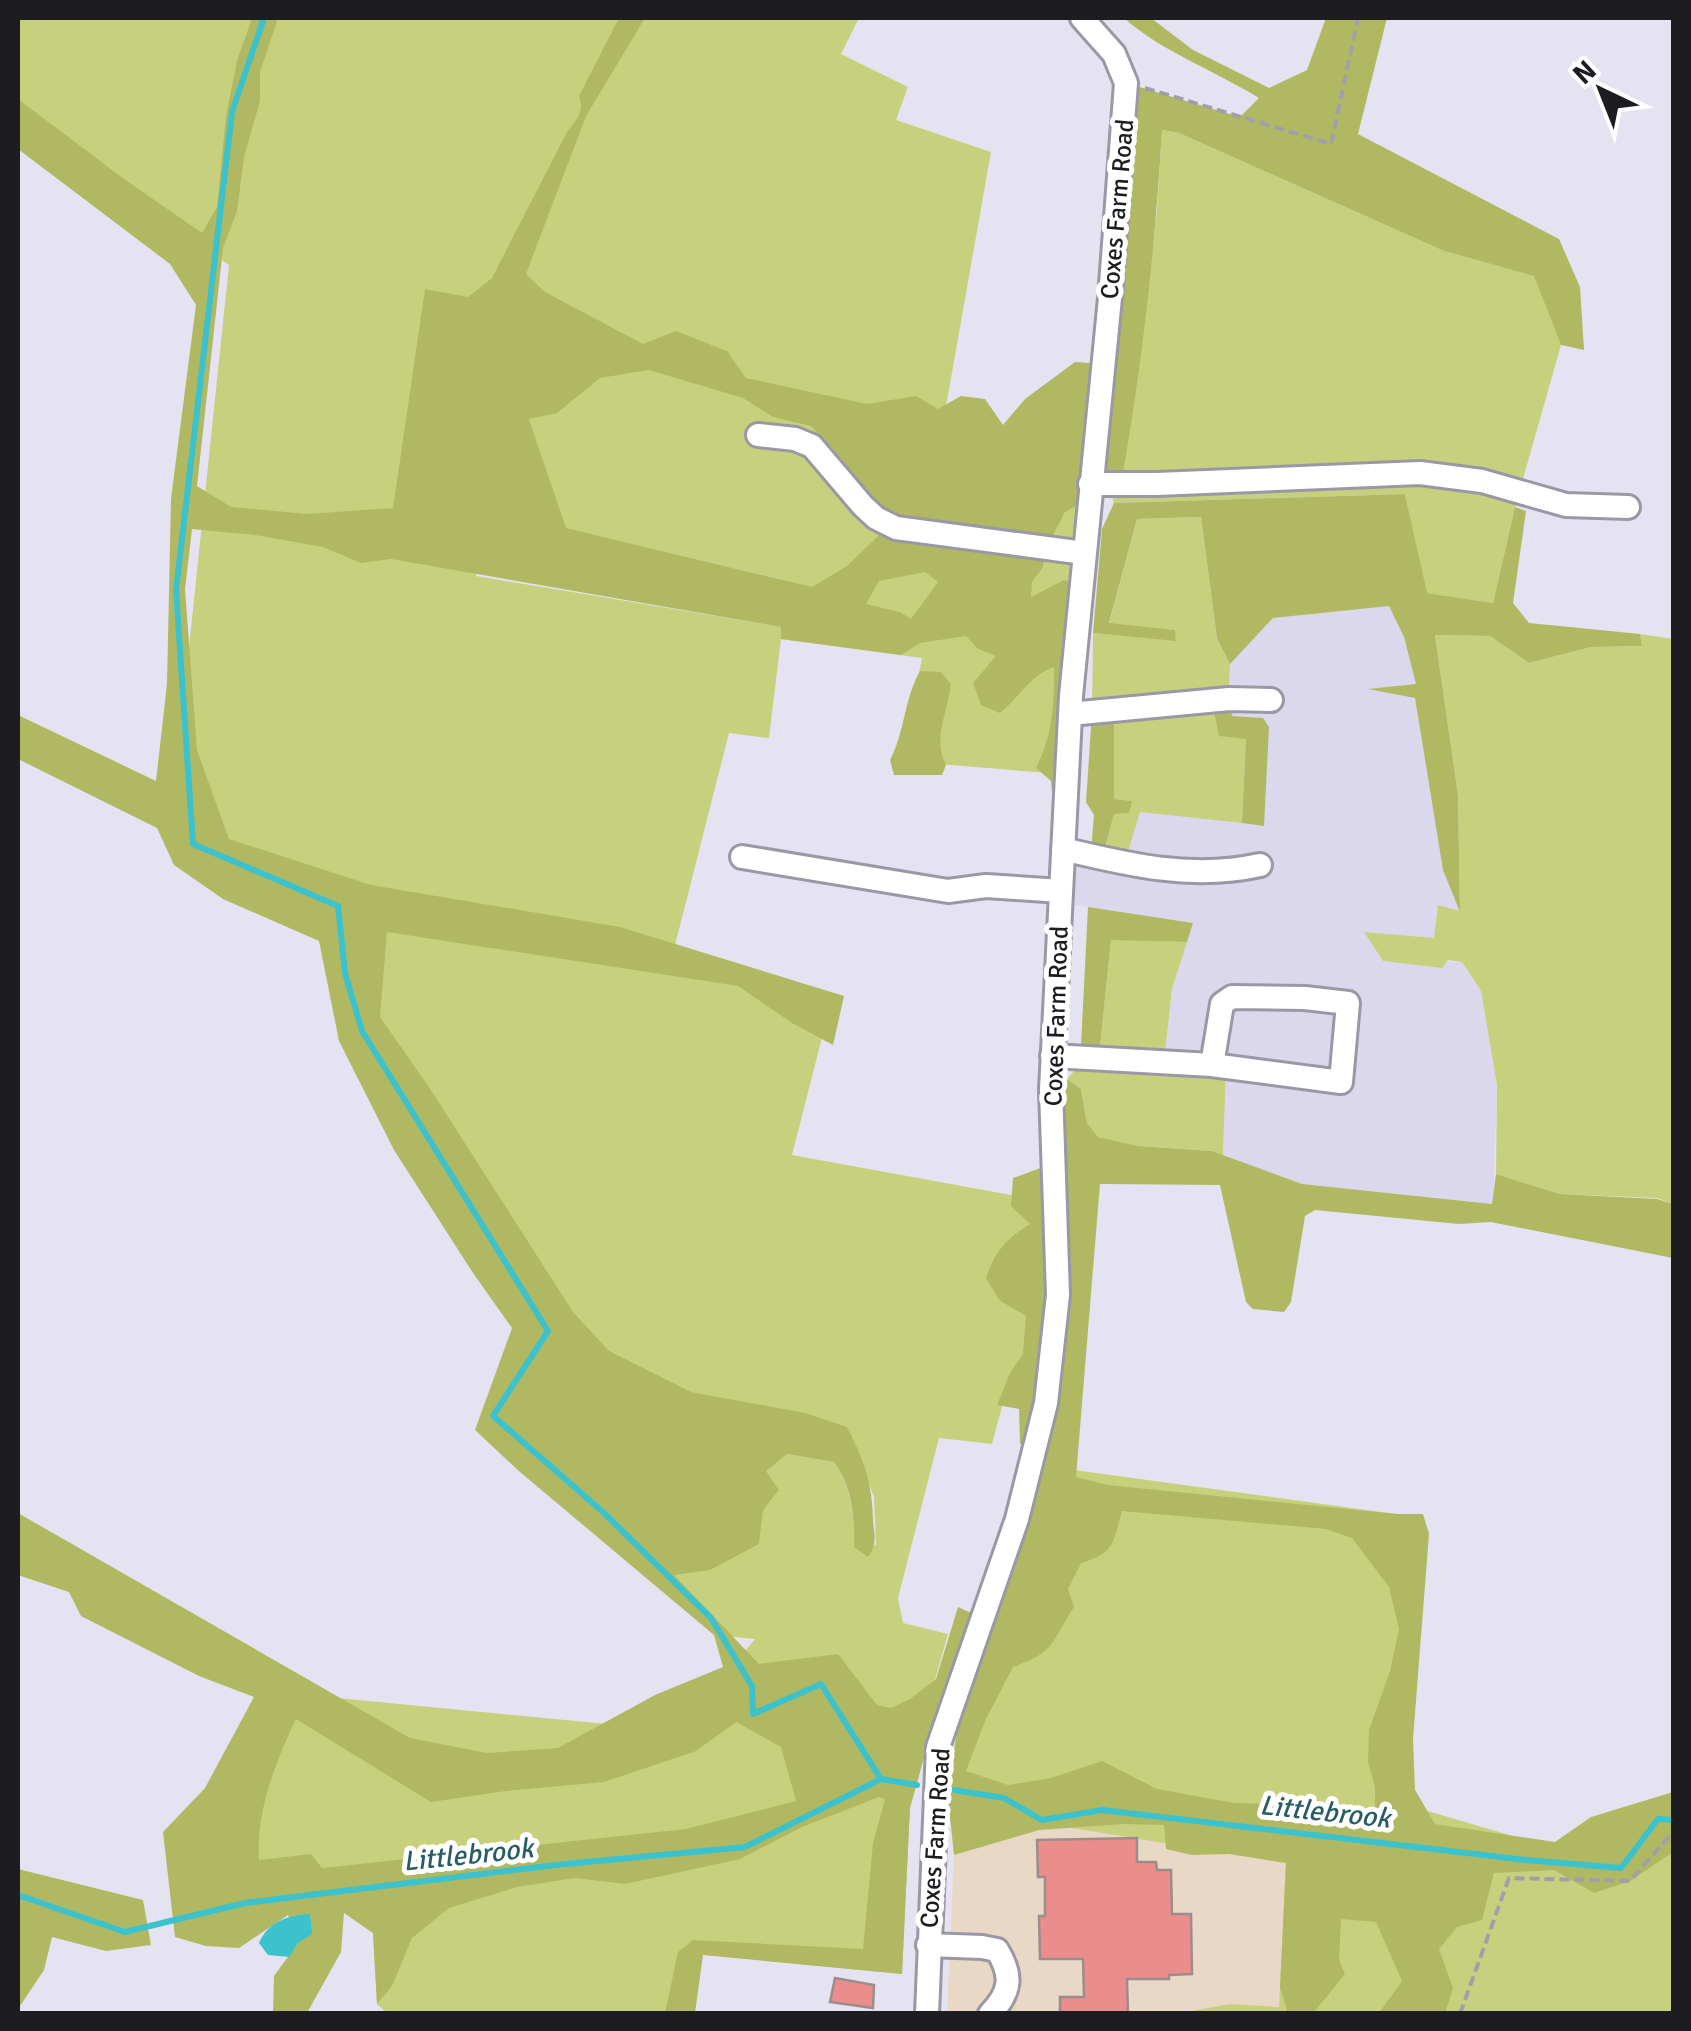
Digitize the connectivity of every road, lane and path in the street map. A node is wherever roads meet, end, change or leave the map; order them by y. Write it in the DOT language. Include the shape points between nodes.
graph roads {
  1 [pos="1082,18"];
  2 [pos="1358,18"];
  3 [pos="1126,83"];
  4 [pos="758,434"];
  5 [pos="1090,484"];
  6 [pos="1628,507"];
  7 [pos="1084,553"];
  8 [pos="1270,700"];
  9 [pos="1070,714"];
  10 [pos="1063,849"];
  11 [pos="742,857"];
  12 [pos="1260,865"];
  13 [pos="1061,891"];
  14 [pos="1052,1056"];
  15 [pos="1212,1064"];
  16 [pos="1674,1832"];
  17 [pos="928,1945"];
  18 [pos="926,2014"];
  19 [pos="990,2014"];
  20 [pos="1460,2014"];
  1 -- 3 [label="street, Coxes Farm Road" via="1114,54"];
  2 -- 3 [label="path" via="1331,144"];
  3 -- 5 [label="street, Coxes Farm Road"];
  4 -- 7 [label="street" via="812,446 863,506 896,528"];
  5 -- 6 [label="street" via="1420,473 1482,480 1566,505"];
  5 -- 7 [label="street, Coxes Farm Road"];
  7 -- 9 [label="street, Coxes Farm Road"];
  8 -- 9 [label="street"];
  9 -- 10 [label="street, Coxes Farm Road"];
  10 -- 12 [label="street" via="1158,869 1226,872"];
  10 -- 13 [label="street, Coxes Farm Road"];
  11 -- 13 [label="street" via="948,890"];
  13 -- 14 [label="street, Coxes Farm Road"];
  14 -- 15 [label="street"];
  14 -- 17 [label="street, Coxes Farm Road" via="1058,1295 1046,1403 1017,1520 938,1747"];
  15 -- 15 [label="street" via="1222,1004 1232,998 1348,1003 1341,1082"];
  16 -- 20 [label="path" via="1630,1881 1510,1878"];
  17 -- 18 [label="street, Coxes Farm Road"];
  17 -- 19 [label="street" via="997,1950 1008,1989"];
}
